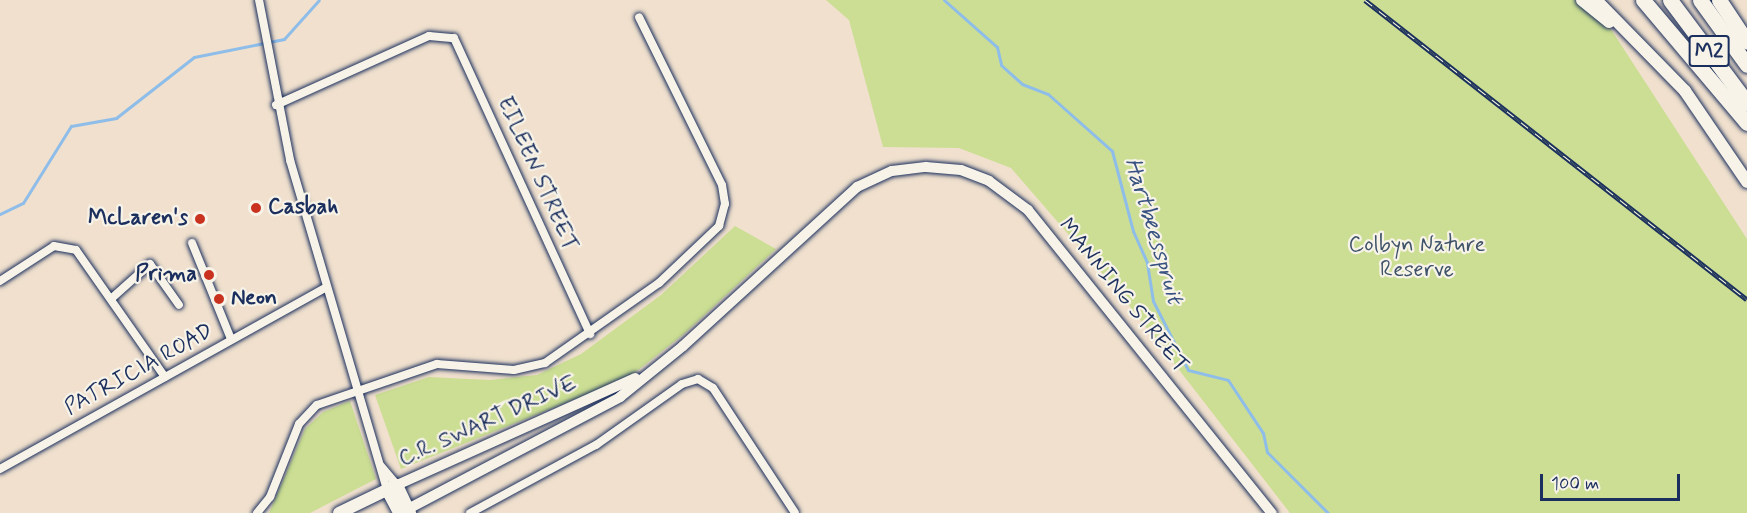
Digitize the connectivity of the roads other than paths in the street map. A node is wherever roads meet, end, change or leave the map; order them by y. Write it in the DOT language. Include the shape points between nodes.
graph roads {
  1 [pos="259,0"];
  2 [pos="1582,0"];
  3 [pos="1596,0"];
  4 [pos="1643,0"];
  5 [pos="1670,0"];
  6 [pos="1700,0"];
  7 [pos="1719,0"];
  8 [pos="639,17"];
  9 [pos="1747,42"];
  10 [pos="1747,65"];
  11 [pos="1747,103"];
  12 [pos="276,105"];
  13 [pos="1747,123"];
  14 [pos="1735,161"];
  15 [pos="904,169"];
  16 [pos="1747,182"];
  17 [pos="192,243"];
  18 [pos="0,281"];
  19 [pos="327,287"];
  20 [pos="112,298"];
  21 [pos="179,305"];
  22 [pos="590,334"];
  23 [pos="231,339"];
  24 [pos="654,369"];
  25 [pos="165,377"];
  26 [pos="358,390"];
  27 [pos="0,469"];
  28 [pos="392,487"];
  29 [pos="404,512"];
  30 [pos="257,513"];
  31 [pos="339,513"];
  32 [pos="470,513"];
  33 [pos="795,513"];
  34 [pos="1272,513"];
  1 -- 12 [label="street"];
  2 -- 14 [label="main road" via="1655,67"];
  3 -- 14 [label="main road" via="1685,91"];
  4 -- 13 [label="highway"];
  5 -- 11 [label="highway, M2"];
  6 -- 10 [label="highway, M2"];
  7 -- 9 [label="highway"];
  8 -- 22 [label="street" via="722,185 723,218 708,239 667,276"];
  12 -- 19 [label="street"];
  12 -- 22 [label="street, EILEEN STREET" via="429,36 446,35 457,41"];
  14 -- 16 [label="main road"];
  15 -- 24 [label="street, C.R. SWART DRIVE" via="874,177 838,202"];
  15 -- 34 [label="street, MANNING STREET" via="961,170 989,181 1019,200"];
  17 -- 23 [label="street"];
  18 -- 20 [label="street" via="54,246 67,246 84,259"];
  19 -- 23 [label="street, PATRICIA ROAD"];
  19 -- 26 [label="street"];
  20 -- 21 [label="street" via="150,264"];
  20 -- 25 [label="street"];
  22 -- 26 [label="street" via="545,363 528,368 437,364"];
  23 -- 25 [label="street, PATRICIA ROAD"];
  24 -- 28 [label="street, C.R. SWART DRIVE"];
  24 -- 29 [label="street, C.R. SWART DRIVE" via="620,397"];
  25 -- 27 [label="street, PATRICIA ROAD"];
  26 -- 28 [label="street" via="381,466"];
  26 -- 30 [label="street" via="325,400 305,416 270,497"];
  28 -- 29 [label="main road"];
  28 -- 31 [label="main road, C.R. SWART DRIVE"];
  32 -- 33 [label="street" via="596,445 682,384 699,379 713,388"];
}
